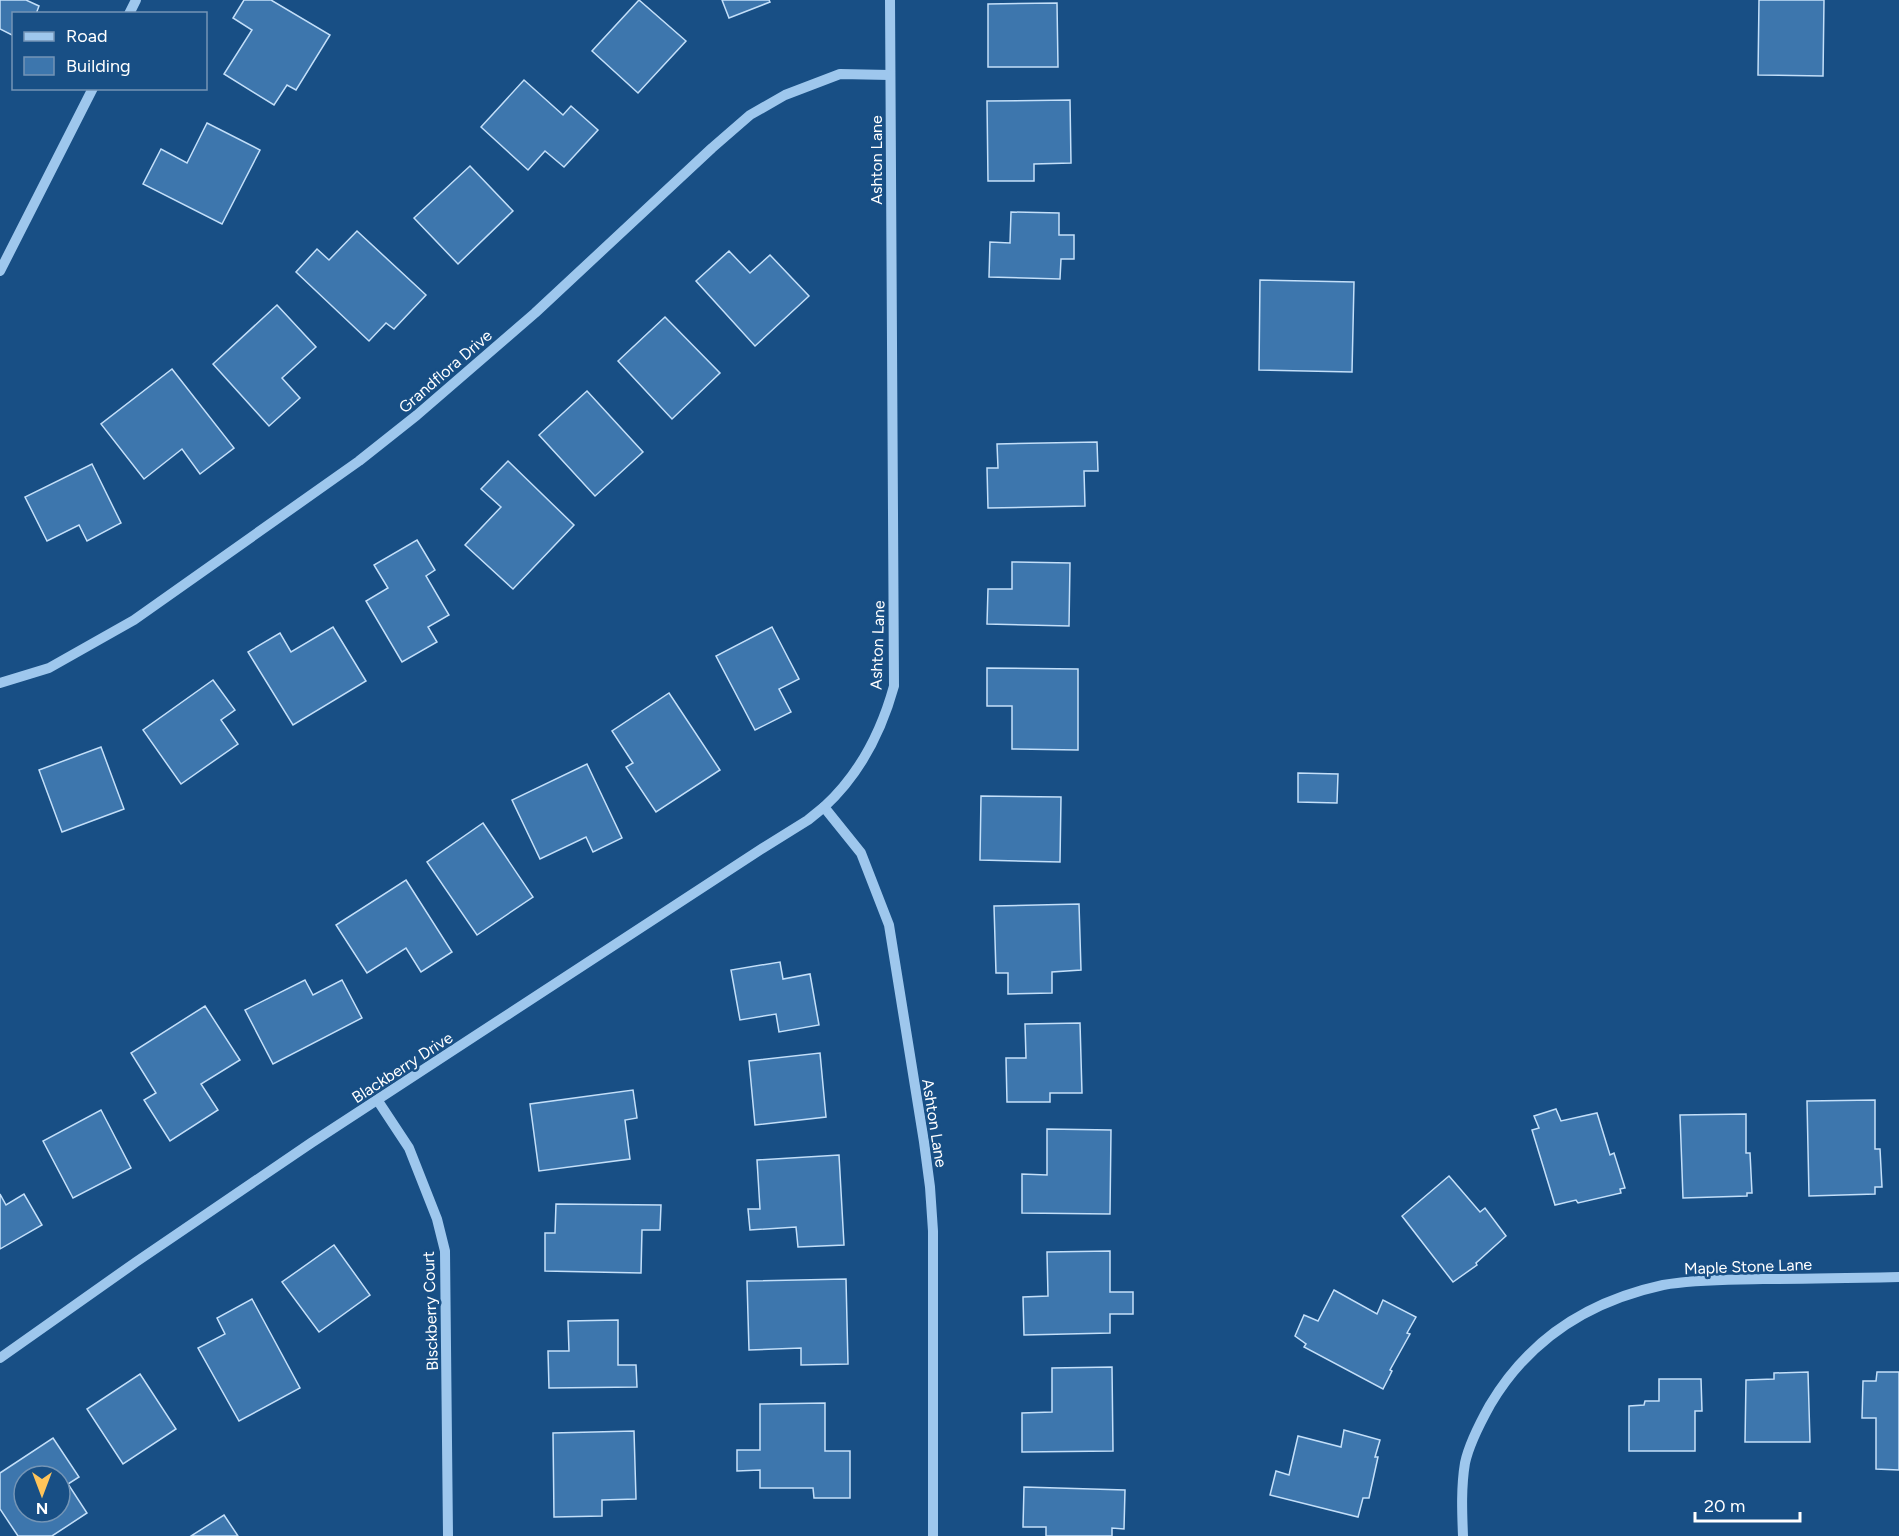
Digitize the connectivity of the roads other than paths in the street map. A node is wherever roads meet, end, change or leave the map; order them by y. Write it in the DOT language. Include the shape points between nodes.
graph roads {
  1 [pos="890,0"];
  2 [pos="890,75"];
  3 [pos="92,90"];
  4 [pos="0,271"];
  5 [pos="0,683"];
  6 [pos="824,807"];
  7 [pos="378,1101"];
  8 [pos="1899,1277"];
  9 [pos="0,1358"];
  10 [pos="448,1536"];
  11 [pos="933,1536"];
  12 [pos="1463,1536"];
  1 -- 2 [label="street, Ashton Lane"];
  2 -- 5 [label="street, Grandflora Drive" via="840,74 785,95 750,115 535,313 359,462 134,620 49,668"];
  2 -- 6 [label="street, Ashton Lane" via="894,686 870,750"];
  3 -- 4 [label="street"];
  6 -- 7 [label="street, Blackberry Drive"];
  6 -- 11 [label="street, Ashton Lane" via="861,853 890,925 924,1142 933,1231"];
  7 -- 9 [label="street, Blackberry Drive" via="156,1248"];
  7 -- 10 [label="street, Blsckberry Court" via="409,1148 437,1219 445,1251"];
  8 -- 12 [label="street, Maple Stone Lane" via="1710,1280 1664,1285 1590,1310 1530,1352 1501,1387 1480,1422 1465,1462"];
}
